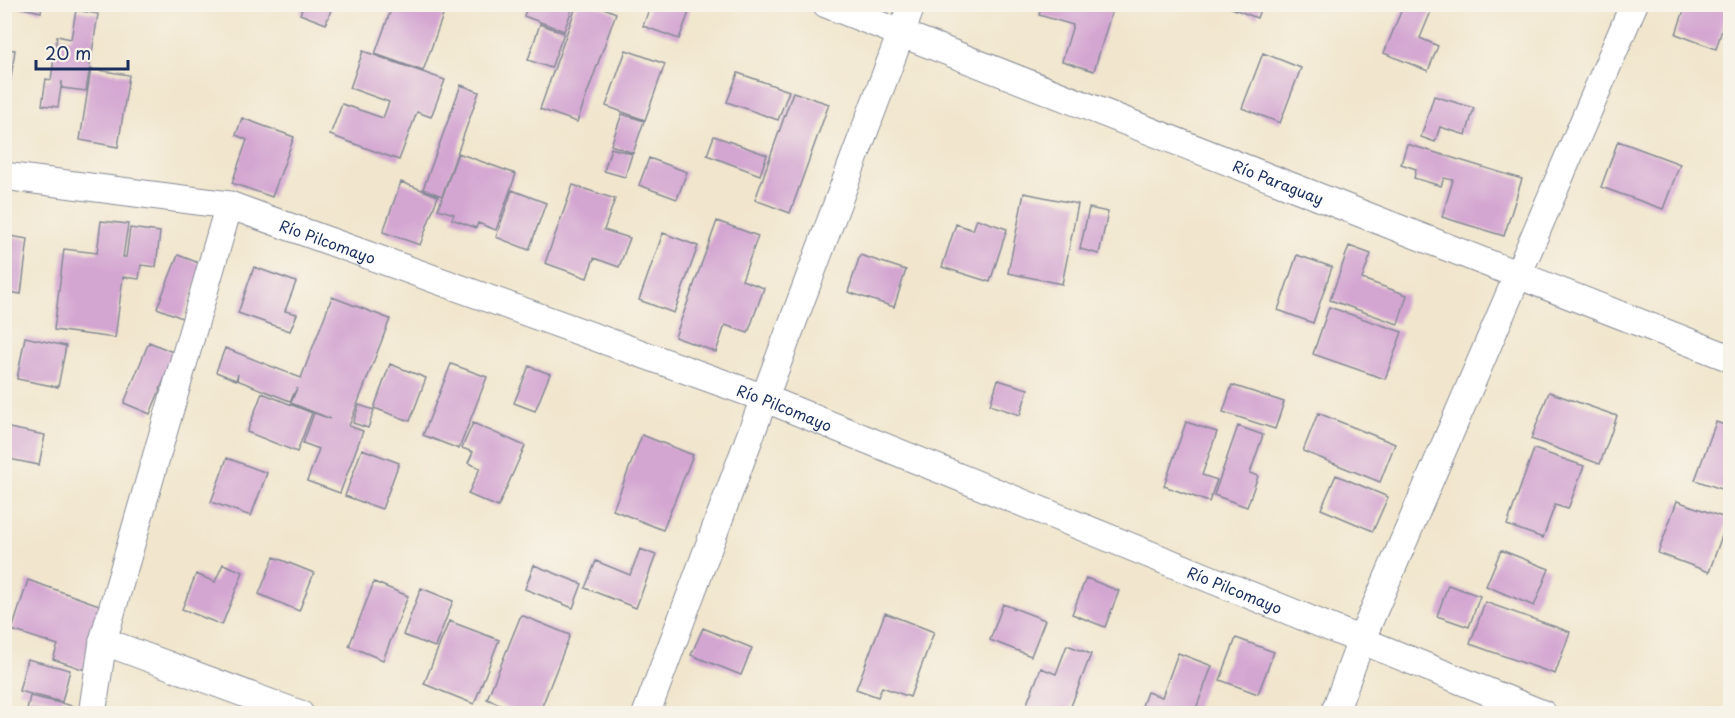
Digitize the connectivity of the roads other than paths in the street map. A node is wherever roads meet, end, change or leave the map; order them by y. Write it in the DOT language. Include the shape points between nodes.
graph roads {
  1 [pos="826,4"];
  2 [pos="912,4"];
  3 [pos="1634,4"];
  4 [pos="902,32"];
  5 [pos="4,176"];
  6 [pos="229,205"];
  7 [pos="1517,273"];
  8 [pos="1731,358"];
  9 [pos="764,398"];
  10 [pos="1362,638"];
  11 [pos="103,641"];
  12 [pos="92,714"];
  13 [pos="300,714"];
  14 [pos="646,714"];
  15 [pos="1334,714"];
  16 [pos="1543,714"];
  1 -- 4 [label="street, Río Paraguay"];
  2 -- 4 [label="street"];
  3 -- 7 [label="street"];
  4 -- 7 [label="street, Río Paraguay"];
  4 -- 9 [label="street"];
  5 -- 6 [label="street, Río Pilcomayo"];
  6 -- 9 [label="street, Río Pilcomayo"];
  6 -- 11 [label="street"];
  7 -- 8 [label="street, Río Paraguay"];
  7 -- 10 [label="street"];
  9 -- 10 [label="street, Río Pilcomayo"];
  9 -- 14 [label="street"];
  10 -- 15 [label="street"];
  10 -- 16 [label="street, Río Pilcomayo"];
  11 -- 12 [label="street"];
  11 -- 13 [label="street"];
}
